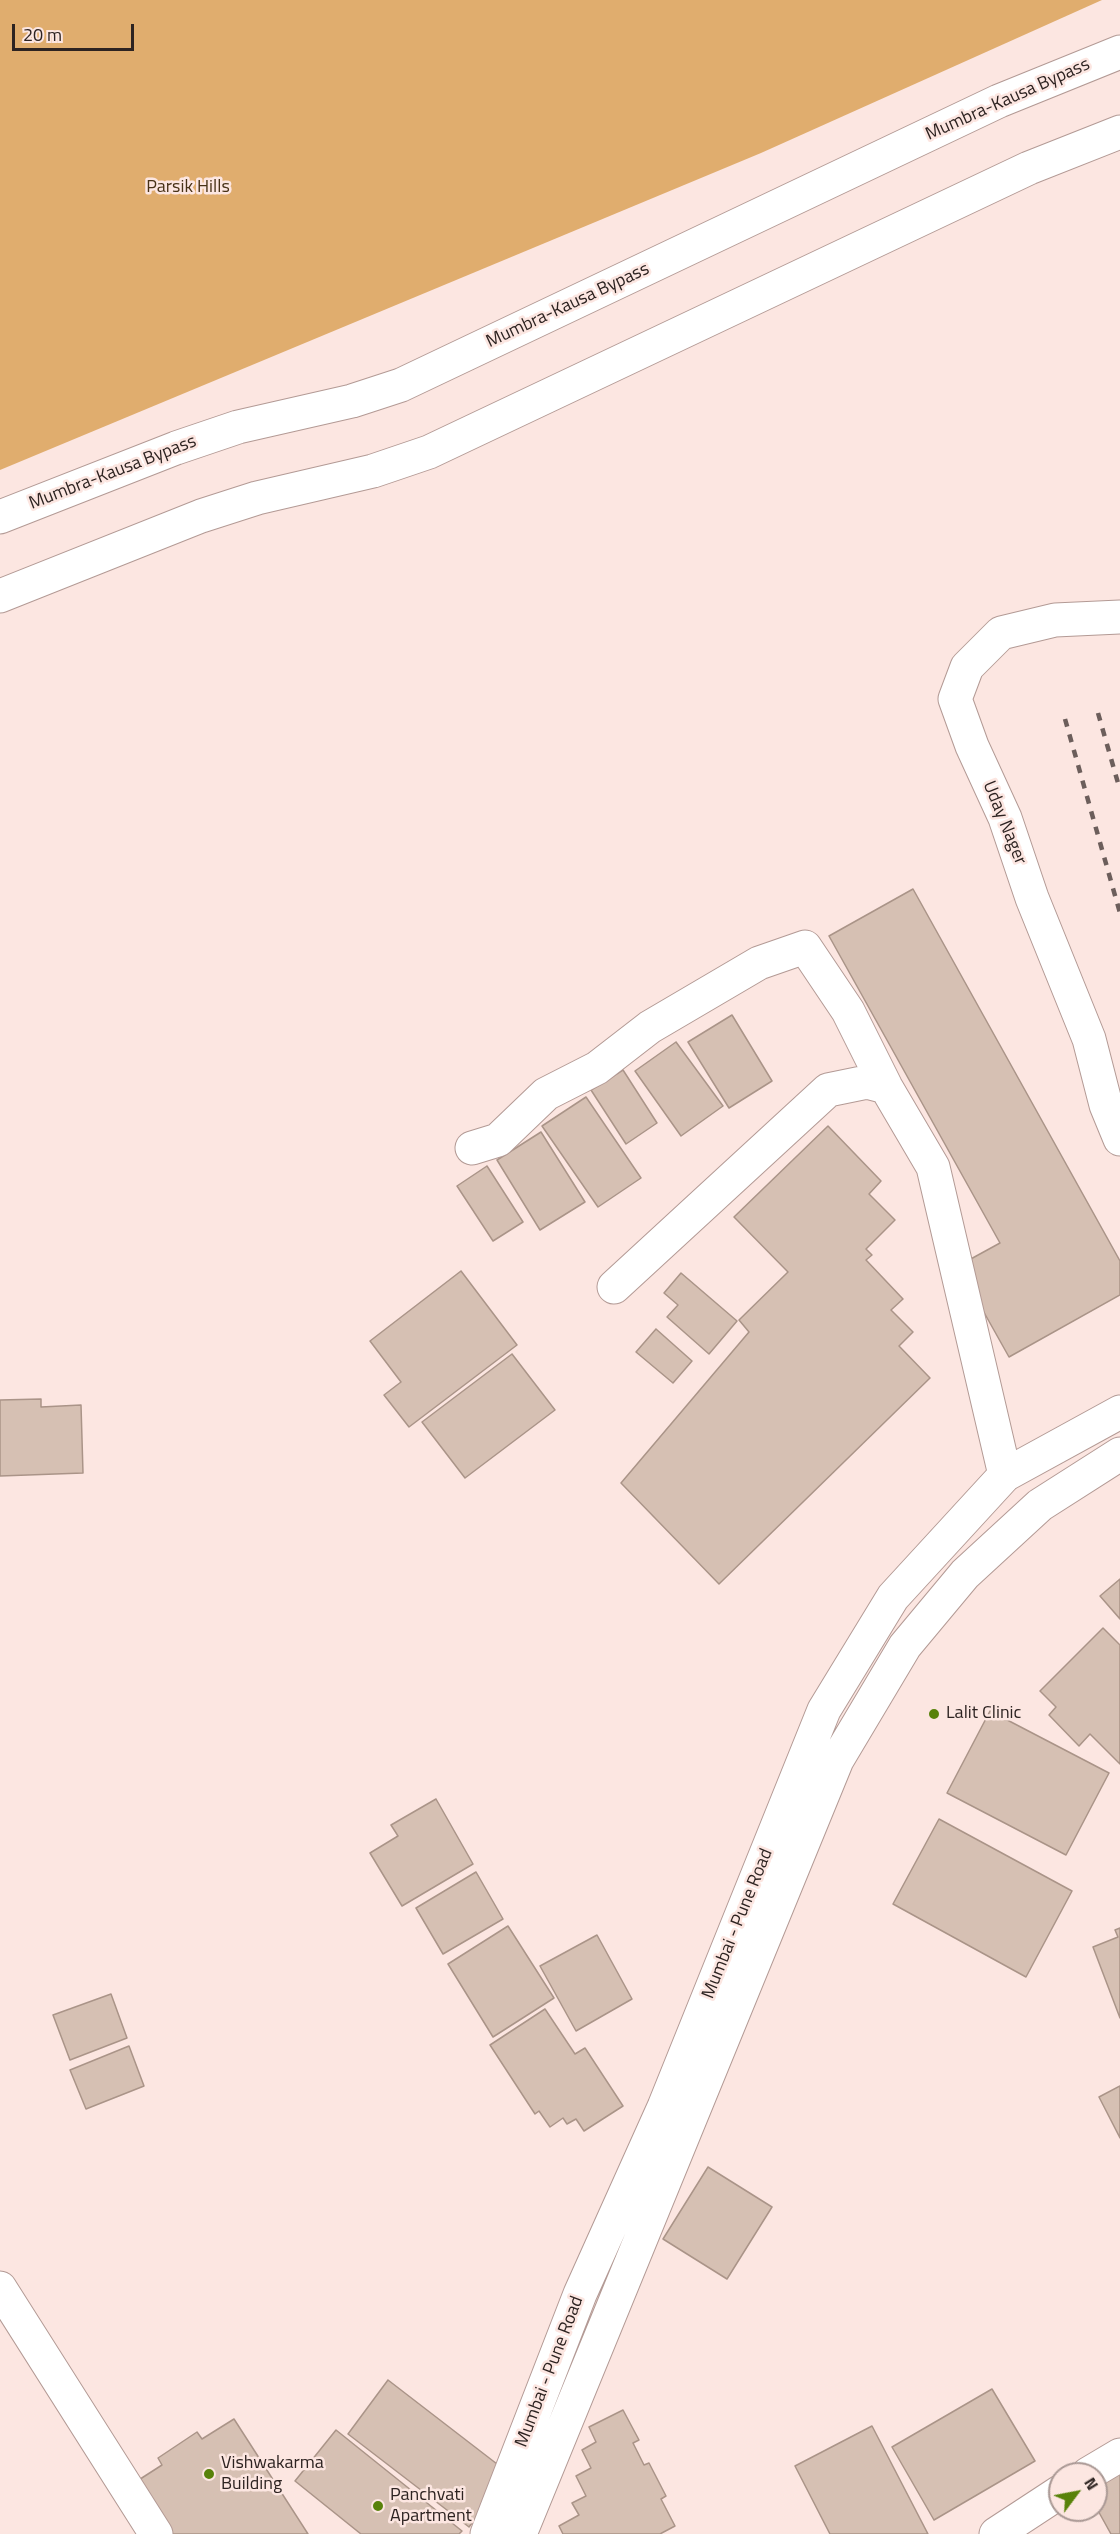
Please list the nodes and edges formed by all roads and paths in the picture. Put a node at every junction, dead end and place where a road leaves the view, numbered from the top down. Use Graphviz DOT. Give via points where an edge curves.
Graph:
graph roads {
  1 [pos="1120,52"];
  2 [pos="1120,132"];
  3 [pos="0,518"];
  4 [pos="0,596"];
  5 [pos="1120,617"];
  6 [pos="886,1087"];
  7 [pos="1120,1139"];
  8 [pos="472,1148"];
  9 [pos="614,1287"];
  10 [pos="1120,1412"];
  11 [pos="1120,1454"];
  12 [pos="1005,1475"];
  13 [pos="706,2044"];
  14 [pos="0,2288"];
  15 [pos="1048,2500"];
  16 [pos="156,2534"];
  17 [pos="487,2534"];
  18 [pos="520,2534"];
  19 [pos="996,2534"];
  1 -- 3 [label="main road, Mumbra-Kausa Bypass" via="999,101 401,385 186,444"];
  2 -- 4 [label="main road" via="1029,168 429,452 373,471 257,498 201,516"];
  5 -- 7 [label="main road, Uday Nager" via="1055,620 1001,633 967,667 955,699 1089,1039 1106,1105"];
  6 -- 8 [label="main road" via="848,1011 805,947 759,963 650,1027 597,1068 546,1094 498,1140"];
  6 -- 9 [label="main road" via="867,1082 828,1090"];
  6 -- 12 [label="main road" via="933,1167"];
  10 -- 12 [label="main road, Mumbai - Pune Road"];
  11 -- 13 [label="main road, Mumbai - Pune Road" via="1040,1505 964,1574 905,1646 837,1760"];
  12 -- 13 [label="main road, Mumbai - Pune Road" via="893,1597 824,1710"];
  13 -- 17 [label="main road, Mumbai - Pune Road" via="580,2294"];
  13 -- 18 [label="main road, Mumbai - Pune Road"];
  14 -- 16 [label="main road"];
  15 -- 19 [label="main road"];
}
